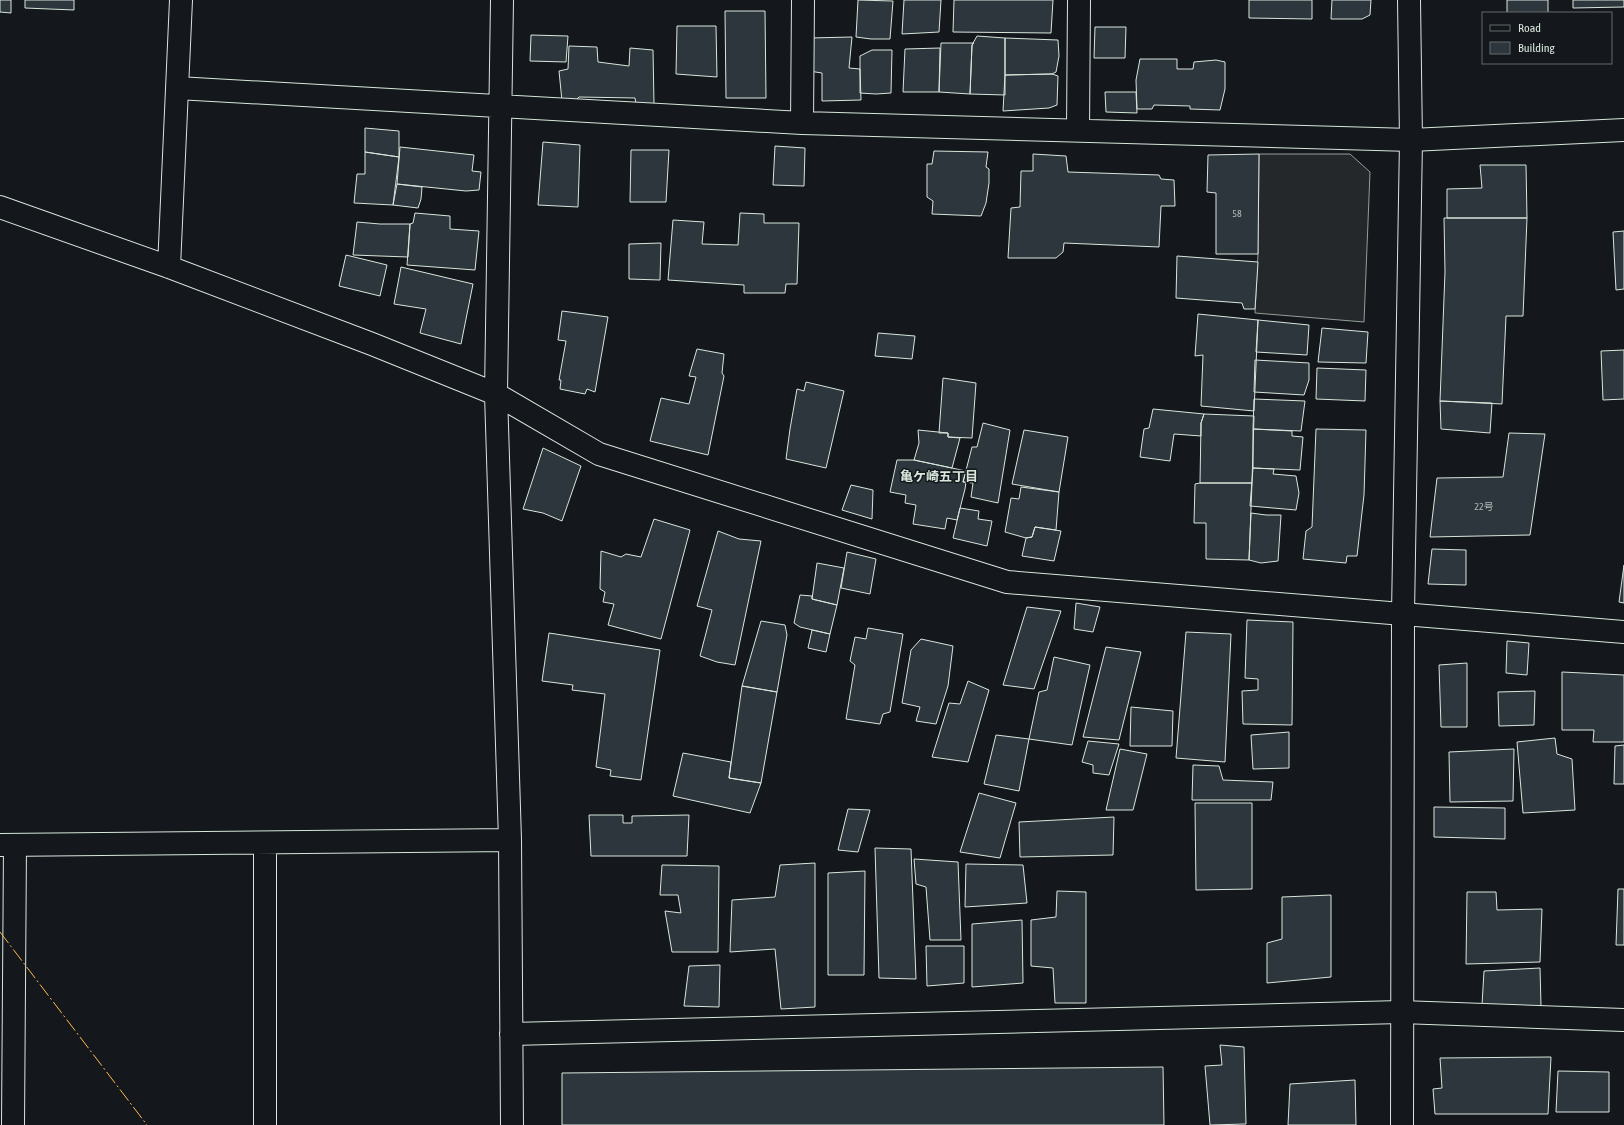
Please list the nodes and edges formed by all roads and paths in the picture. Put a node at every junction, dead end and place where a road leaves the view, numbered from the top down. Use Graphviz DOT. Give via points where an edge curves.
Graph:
graph roads {
  1 [pos="181,0"];
  2 [pos="502,0"];
  3 [pos="802,0"];
  4 [pos="1079,0"];
  5 [pos="1409,0"];
  6 [pos="177,88"];
  7 [pos="500,107"];
  8 [pos="802,123"];
  9 [pos="1078,130"];
  10 [pos="1624,130"];
  11 [pos="1411,140"];
  12 [pos="0,207"];
  13 [pos="169,268"];
  14 [pos="496,394"];
  15 [pos="1403,614"];
  16 [pos="1624,632"];
  17 [pos="510,840"];
  18 [pos="265,842"];
  19 [pos="8,845"];
  20 [pos="1401,1012"];
  21 [pos="1624,1020"];
  22 [pos="511,1034"];
  23 [pos="13,1125"];
  24 [pos="265,1125"];
  25 [pos="512,1125"];
  26 [pos="1402,1125"];
  1 -- 6 [label="street"];
  2 -- 7 [label="street"];
  3 -- 8 [label="street"];
  4 -- 9 [label="street"];
  5 -- 11 [label="street"];
  6 -- 7 [label="street"];
  6 -- 13 [label="street"];
  7 -- 8 [label="street"];
  7 -- 14 [label="street"];
  8 -- 9 [label="street"];
  9 -- 11 [label="street"];
  10 -- 11 [label="street"];
  11 -- 15 [label="street"];
  12 -- 13 [label="street"];
  13 -- 14 [label="street" via="372,344"];
  14 -- 15 [label="street" via="599,454 1007,582"];
  14 -- 17 [label="street"];
  15 -- 16 [label="street"];
  15 -- 20 [label="street"];
  17 -- 18 [label="street"];
  17 -- 22 [label="street"];
  18 -- 19 [label="street"];
  18 -- 24 [label="street"];
  19 -- 23 [label="street"];
  20 -- 21 [label="street"];
  20 -- 22 [label="street"];
  20 -- 26 [label="street"];
  22 -- 25 [label="street"];
}
